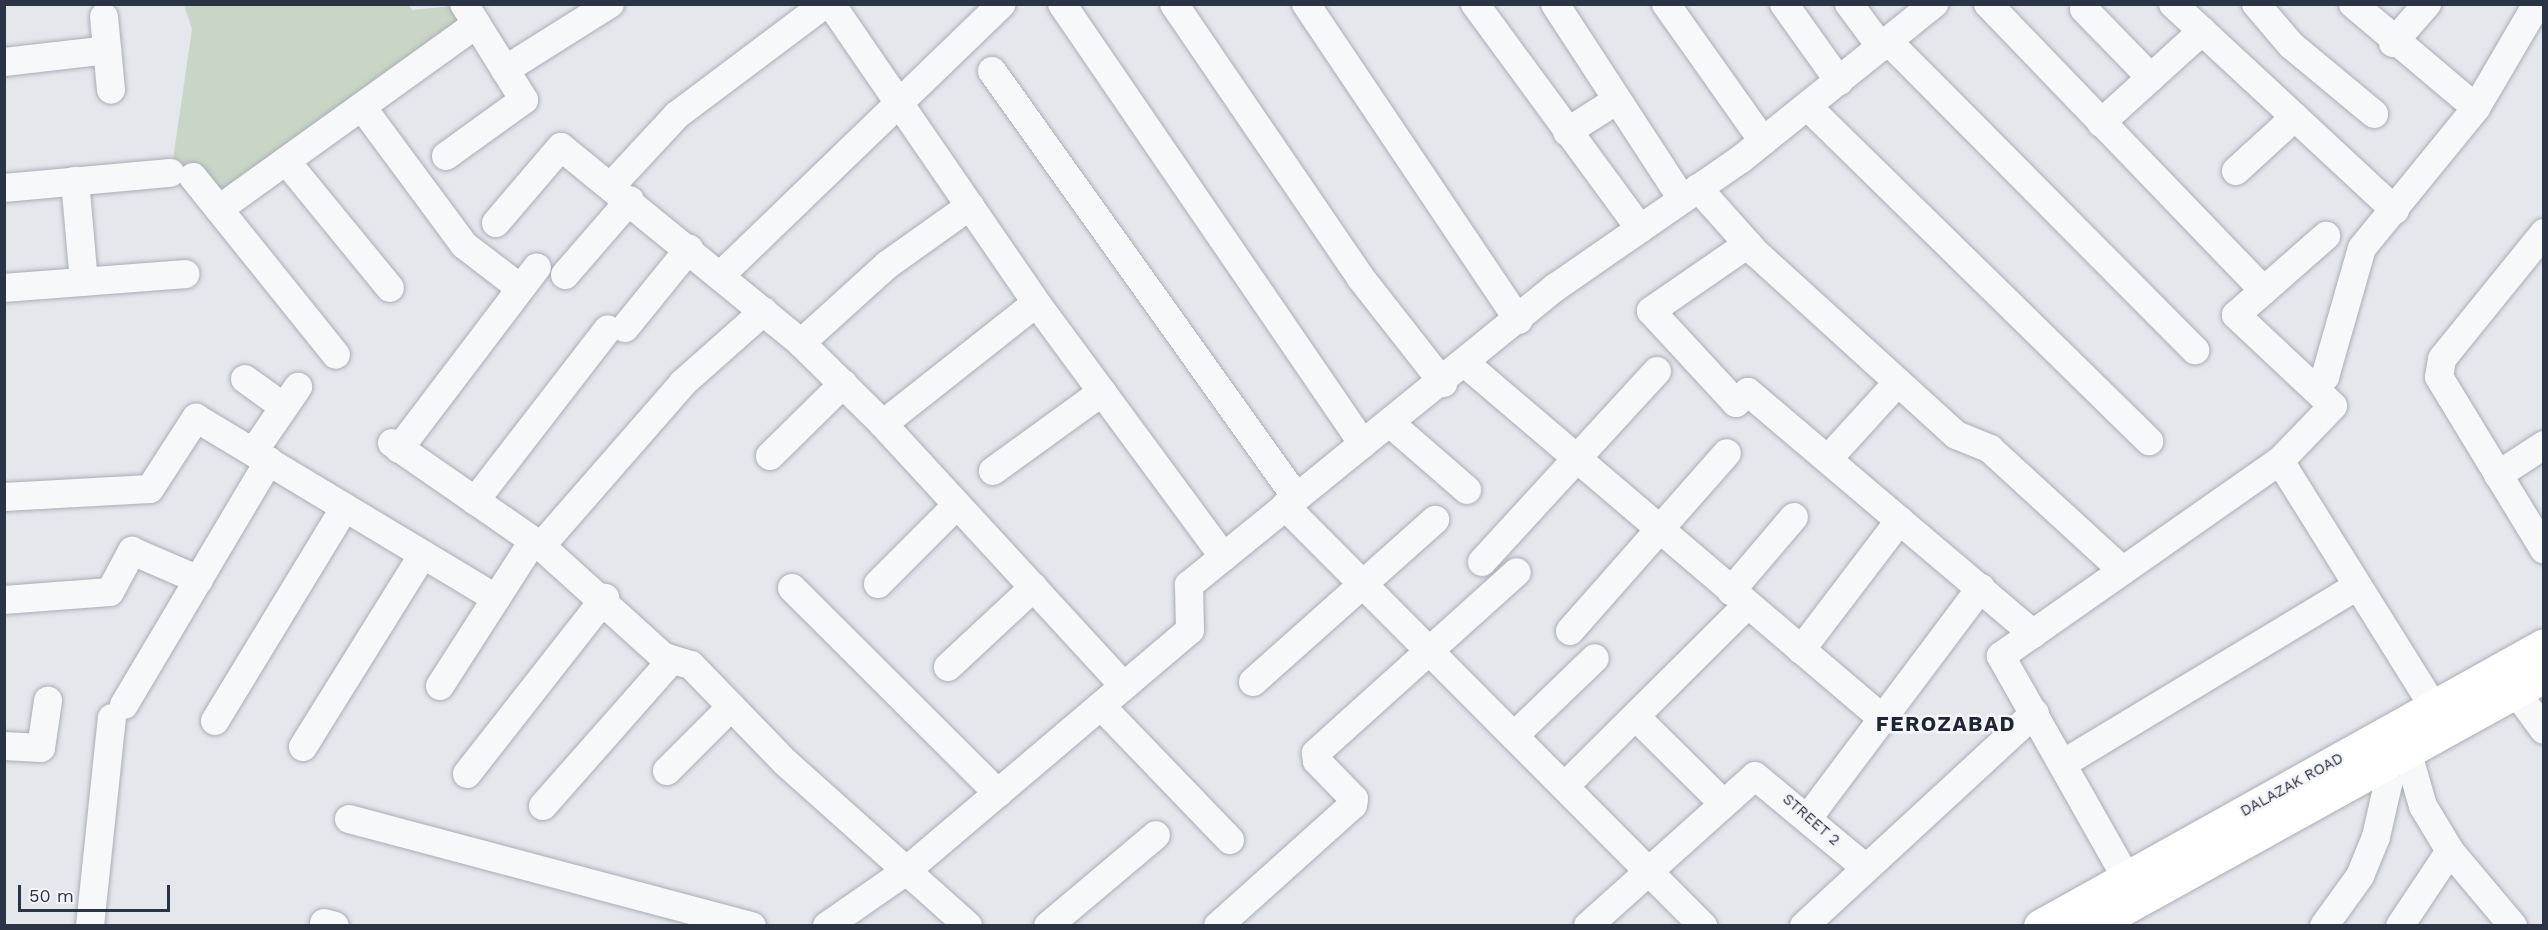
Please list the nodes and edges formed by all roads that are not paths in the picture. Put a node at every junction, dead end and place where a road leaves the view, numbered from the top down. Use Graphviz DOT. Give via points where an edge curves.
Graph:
graph roads {
  1 [pos="610,4"];
  2 [pos="825,4"];
  3 [pos="831,4"];
  4 [pos="1002,4"];
  5 [pos="1062,4"];
  6 [pos="1174,4"];
  7 [pos="1306,4"];
  8 [pos="1475,4"];
  9 [pos="1555,4"];
  10 [pos="1666,4"];
  11 [pos="1784,4"];
  12 [pos="1849,4"];
  13 [pos="1934,4"];
  14 [pos="1988,4"];
  15 [pos="2173,4"];
  16 [pos="2256,4"];
  17 [pos="2353,4"];
  18 [pos="2427,4"];
  19 [pos="2537,4"];
  20 [pos="2084,9"];
  21 [pos="470,14"];
  22 [pos="104,17"];
  23 [pos="2202,31"];
  24 [pos="1885,44"];
  25 [pos="2393,44"];
  26 [pos="107,50"];
  27 [pos="4,62"];
  28 [pos="504,70"];
  29 [pos="992,72"];
  30 [pos="2151,78"];
  31 [pos="1839,81"];
  32 [pos="111,90"];
  33 [pos="1617,100"];
  34 [pos="898,102"];
  35 [pos="1807,106"];
  36 [pos="362,107"];
  37 [pos="2476,108"];
  38 [pos="2374,114"];
  39 [pos="2295,117"];
  40 [pos="2102,123"];
  41 [pos="1567,132"];
  42 [pos="1763,141"];
  43 [pos="446,156"];
  44 [pos="286,161"];
  45 [pos="2236,171"];
  46 [pos="75,181"];
  47 [pos="4,188"];
  48 [pos="620,193"];
  49 [pos="1690,194"];
  50 [pos="970,206"];
  51 [pos="219,210"];
  52 [pos="2396,210"];
  53 [pos="496,223"];
  54 [pos="1640,229"];
  55 [pos="2544,233"];
  56 [pos="2326,236"];
  57 [pos="1748,244"];
  58 [pos="689,249"];
  59 [pos="185,274"];
  60 [pos="565,274"];
  61 [pos="721,275"];
  62 [pos="84,282"];
  63 [pos="4,288"];
  64 [pos="390,288"];
  65 [pos="2264,291"];
  66 [pos="1036,303"];
  67 [pos="764,311"];
  68 [pos="1518,320"];
  69 [pos="801,342"];
  70 [pos="2195,350"];
  71 [pos="336,355"];
  72 [pos="1466,364"];
  73 [pos="1658,371"];
  74 [pos="245,379"];
  75 [pos="1898,382"];
  76 [pos="1443,383"];
  77 [pos="843,384"];
  78 [pos="2314,388"];
  79 [pos="1102,392"];
  80 [pos="1390,423"];
  81 [pos="883,424"];
  82 [pos="2149,441"];
  83 [pos="1363,444"];
  84 [pos="2544,446"];
  85 [pos="1727,453"];
  86 [pos="262,456"];
  87 [pos="770,456"];
  88 [pos="1828,459"];
  89 [pos="1577,460"];
  90 [pos="2280,461"];
  91 [pos="993,471"];
  92 [pos="2498,475"];
  93 [pos="1467,490"];
  94 [pos="4,497"];
  95 [pos="475,501"];
  96 [pos="1291,501"];
  97 [pos="345,507"];
  98 [pos="955,507"];
  99 [pos="1794,517"];
  100 [pos="1436,520"];
  101 [pos="1900,520"];
  102 [pos="1659,531"];
  103 [pos="537,544"];
  104 [pos="2544,550"];
  105 [pos="423,554"];
  106 [pos="1224,557"];
  107 [pos="1482,562"];
  108 [pos="2123,571"];
  109 [pos="1516,572"];
  110 [pos="199,580"];
  111 [pos="1361,582"];
  112 [pos="878,584"];
  113 [pos="2357,586"];
  114 [pos="1034,587"];
  115 [pos="792,588"];
  116 [pos="1981,588"];
  117 [pos="496,598"];
  118 [pos="605,598"];
  119 [pos="1739,598"];
  120 [pos="4,600"];
  121 [pos="1570,631"];
  122 [pos="2033,634"];
  123 [pos="2544,645"];
  124 [pos="1801,650"];
  125 [pos="1431,652"];
  126 [pos="1595,658"];
  127 [pos="671,661"];
  128 [pos="948,667"];
  129 [pos="2544,676"];
  130 [pos="1253,682"];
  131 [pos="440,686"];
  132 [pos="1124,686"];
  133 [pos="2516,692"];
  134 [pos="48,701"];
  135 [pos="1101,706"];
  136 [pos="731,707"];
  137 [pos="2434,707"];
  138 [pos="2035,713"];
  139 [pos="1637,718"];
  140 [pos="1883,719"];
  141 [pos="214,720"];
  142 [pos="2544,730"];
  143 [pos="1514,736"];
  144 [pos="4,746"];
  145 [pos="303,747"];
  146 [pos="2408,754"];
  147 [pos="2064,763"];
  148 [pos="2379,769"];
  149 [pos="667,771"];
  150 [pos="467,774"];
  151 [pos="1564,786"];
  152 [pos="998,793"];
  153 [pos="1721,801"];
  154 [pos="543,806"];
  155 [pos="1808,818"];
  156 [pos="349,819"];
  157 [pos="1156,835"];
  158 [pos="1230,840"];
  159 [pos="2450,851"];
  160 [pos="1866,868"];
  161 [pos="906,871"];
  162 [pos="1649,871"];
  163 [pos="2127,879"];
  164 [pos="90,926"];
  165 [pos="752,926"];
  166 [pos="827,926"];
  167 [pos="968,926"];
  168 [pos="1048,926"];
  169 [pos="1218,926"];
  170 [pos="1588,926"];
  171 [pos="1703,926"];
  172 [pos="1804,926"];
  173 [pos="2040,926"];
  174 [pos="2092,926"];
  175 [pos="2324,926"];
  176 [pos="2400,926"];
  177 [pos="2513,926"];
  1 -- 28 [label="street"];
  2 -- 48 [label="street" via="676,115"];
  3 -- 34 [label="street"];
  4 -- 34 [label="street"];
  5 -- 83 [label="street"];
  6 -- 76 [label="street" via="1360,277"];
  7 -- 68 [label="street"];
  8 -- 41 [label="street"];
  9 -- 33 [label="street"];
  10 -- 42 [label="street"];
  11 -- 31 [label="street"];
  12 -- 24 [label="street"];
  13 -- 24 [label="street"];
  14 -- 40 [label="street"];
  15 -- 23 [label="street"];
  16 -- 38 [label="street" via="2291,45"];
  17 -- 25 [label="street"];
  18 -- 25 [label="street"];
  19 -- 37 [label="street"];
  20 -- 30 [label="street"];
  21 -- 28 [label="street"];
  21 -- 36 [label="street"];
  22 -- 26 [label="street"];
  23 -- 30 [label="street"];
  23 -- 39 [label="street"];
  24 -- 31 [label="street"];
  24 -- 70 [label="street"];
  25 -- 37 [label="street"];
  26 -- 27 [label="street"];
  26 -- 32 [label="street"];
  28 -- 43 [label="street" via="524,100"];
  29 -- 96 [label="street"];
  30 -- 40 [label="street"];
  31 -- 35 [label="street"];
  33 -- 41 [label="street"];
  33 -- 49 [label="street"];
  34 -- 50 [label="street"];
  34 -- 61 [label="street"];
  35 -- 42 [label="street"];
  35 -- 82 [label="street"];
  36 -- 44 [label="street"];
  36 -- 95 [label="street" via="465,245 529,277 396,446"];
  37 -- 52 [label="street"];
  39 -- 45 [label="street"];
  39 -- 52 [label="street"];
  40 -- 65 [label="street"];
  41 -- 54 [label="street"];
  42 -- 49 [label="street"];
  44 -- 51 [label="street"];
  44 -- 64 [label="street"];
  46 -- 47 [label="street"];
  46 -- 51 [label="street" via="181,175"];
  46 -- 62 [label="street"];
  48 -- 53 [label="street" via="561,147"];
  48 -- 58 [label="street"];
  48 -- 60 [label="street"];
  49 -- 54 [label="street"];
  49 -- 57 [label="street"];
  50 -- 66 [label="street"];
  50 -- 69 [label="street" via="887,265"];
  51 -- 71 [label="street"];
  52 -- 78 [label="street" via="2362,248 2325,377"];
  54 -- 68 [label="street"];
  55 -- 92 [label="street" via="2442,359 2439,377"];
  56 -- 65 [label="street"];
  57 -- 75 [label="street"];
  57 -- 88 [label="street" via="1651,312 1736,403 1748,392"];
  58 -- 61 [label="street"];
  58 -- 95 [label="street" via="616,328"];
  59 -- 62 [label="street"];
  61 -- 67 [label="street"];
  62 -- 63 [label="street"];
  65 -- 78 [label="street" via="2236,315"];
  66 -- 79 [label="street"];
  66 -- 81 [label="street"];
  67 -- 69 [label="street"];
  67 -- 103 [label="street" via="683,383"];
  68 -- 72 [label="street"];
  69 -- 77 [label="street"];
  72 -- 76 [label="street"];
  72 -- 89 [label="street"];
  73 -- 89 [label="street"];
  74 -- 86 [label="street" via="291,397"];
  75 -- 88 [label="street"];
  75 -- 108 [label="street" via="1956,435 1990,449"];
  76 -- 80 [label="street"];
  77 -- 81 [label="street"];
  77 -- 87 [label="street"];
  78 -- 90 [label="street" via="2333,406"];
  79 -- 91 [label="street"];
  79 -- 106 [label="street"];
  80 -- 83 [label="street"];
  80 -- 93 [label="street"];
  81 -- 98 [label="street"];
  83 -- 96 [label="street"];
  84 -- 92 [label="street"];
  85 -- 102 [label="street"];
  86 -- 94 [label="street" via="196,418 150,489"];
  86 -- 97 [label="street"];
  86 -- 110 [label="street"];
  88 -- 101 [label="street"];
  89 -- 102 [label="street"];
  89 -- 107 [label="street"];
  90 -- 108 [label="street"];
  90 -- 113 [label="street"];
  92 -- 104 [label="street"];
  95 -- 103 [label="street"];
  96 -- 106 [label="street"];
  96 -- 111 [label="street"];
  97 -- 105 [label="street"];
  97 -- 141 [label="street"];
  98 -- 112 [label="street"];
  98 -- 114 [label="street"];
  99 -- 119 [label="street"];
  100 -- 111 [label="street"];
  101 -- 116 [label="street"];
  101 -- 124 [label="street"];
  102 -- 119 [label="street"];
  102 -- 121 [label="street"];
  103 -- 117 [label="street"];
  103 -- 118 [label="street"];
  105 -- 117 [label="street"];
  105 -- 145 [label="street"];
  106 -- 132 [label="street" via="1188,585 1190,630"];
  108 -- 122 [label="street"];
  109 -- 125 [label="street"];
  110 -- 120 [label="street" via="132,551 110,592"];
  110 -- 164 [label="street" via="118,712"];
  111 -- 125 [label="street"];
  111 -- 130 [label="street"];
  113 -- 137 [label="street"];
  113 -- 147 [label="street"];
  114 -- 128 [label="street"];
  114 -- 132 [label="street"];
  115 -- 152 [label="street"];
  116 -- 122 [label="street"];
  116 -- 140 [label="street"];
  117 -- 131 [label="street"];
  118 -- 127 [label="street"];
  118 -- 150 [label="street"];
  119 -- 124 [label="street"];
  119 -- 139 [label="street"];
  122 -- 138 [label="street" via="2001,656"];
  123 -- 137 [label="main road, DALAZAK ROAD"];
  124 -- 140 [label="street"];
  125 -- 143 [label="street"];
  125 -- 169 [label="street" via="1316,753 1317,761 1354,799 1353,805"];
  126 -- 143 [label="street"];
  127 -- 136 [label="street" via="691,665"];
  127 -- 154 [label="street"];
  129 -- 133 [label="main road, DALAZAK ROAD"];
  132 -- 135 [label="street"];
  133 -- 142 [label="street"];
  133 -- 146 [label="main road, DALAZAK ROAD"];
  134 -- 144 [label="street" via="41,748"];
  135 -- 152 [label="street"];
  135 -- 158 [label="street"];
  136 -- 149 [label="street"];
  136 -- 161 [label="street"];
  137 -- 163 [label="main road, DALAZAK ROAD"];
  138 -- 147 [label="street"];
  138 -- 160 [label="street"];
  139 -- 151 [label="street"];
  139 -- 153 [label="street"];
  140 -- 155 [label="street"];
  143 -- 151 [label="street"];
  146 -- 148 [label="main road, DALAZAK ROAD"];
  146 -- 159 [label="street" via="2423,806"];
  147 -- 163 [label="street"];
  148 -- 174 [label="main road, DALAZAK ROAD"];
  148 -- 175 [label="street" via="2388,784 2376,837 2360,876"];
  151 -- 162 [label="street"];
  152 -- 161 [label="street"];
  153 -- 155 [label="street, STREET 2" via="1755,776"];
  153 -- 162 [label="street"];
  155 -- 160 [label="street, STREET 2"];
  156 -- 165 [label="street"];
  157 -- 168 [label="street"];
  159 -- 176 [label="street"];
  159 -- 177 [label="street"];
  160 -- 172 [label="street"];
  161 -- 166 [label="street"];
  161 -- 167 [label="street"];
  162 -- 170 [label="street"];
  162 -- 171 [label="street"];
  163 -- 173 [label="main road, DALAZAK ROAD"];
}
